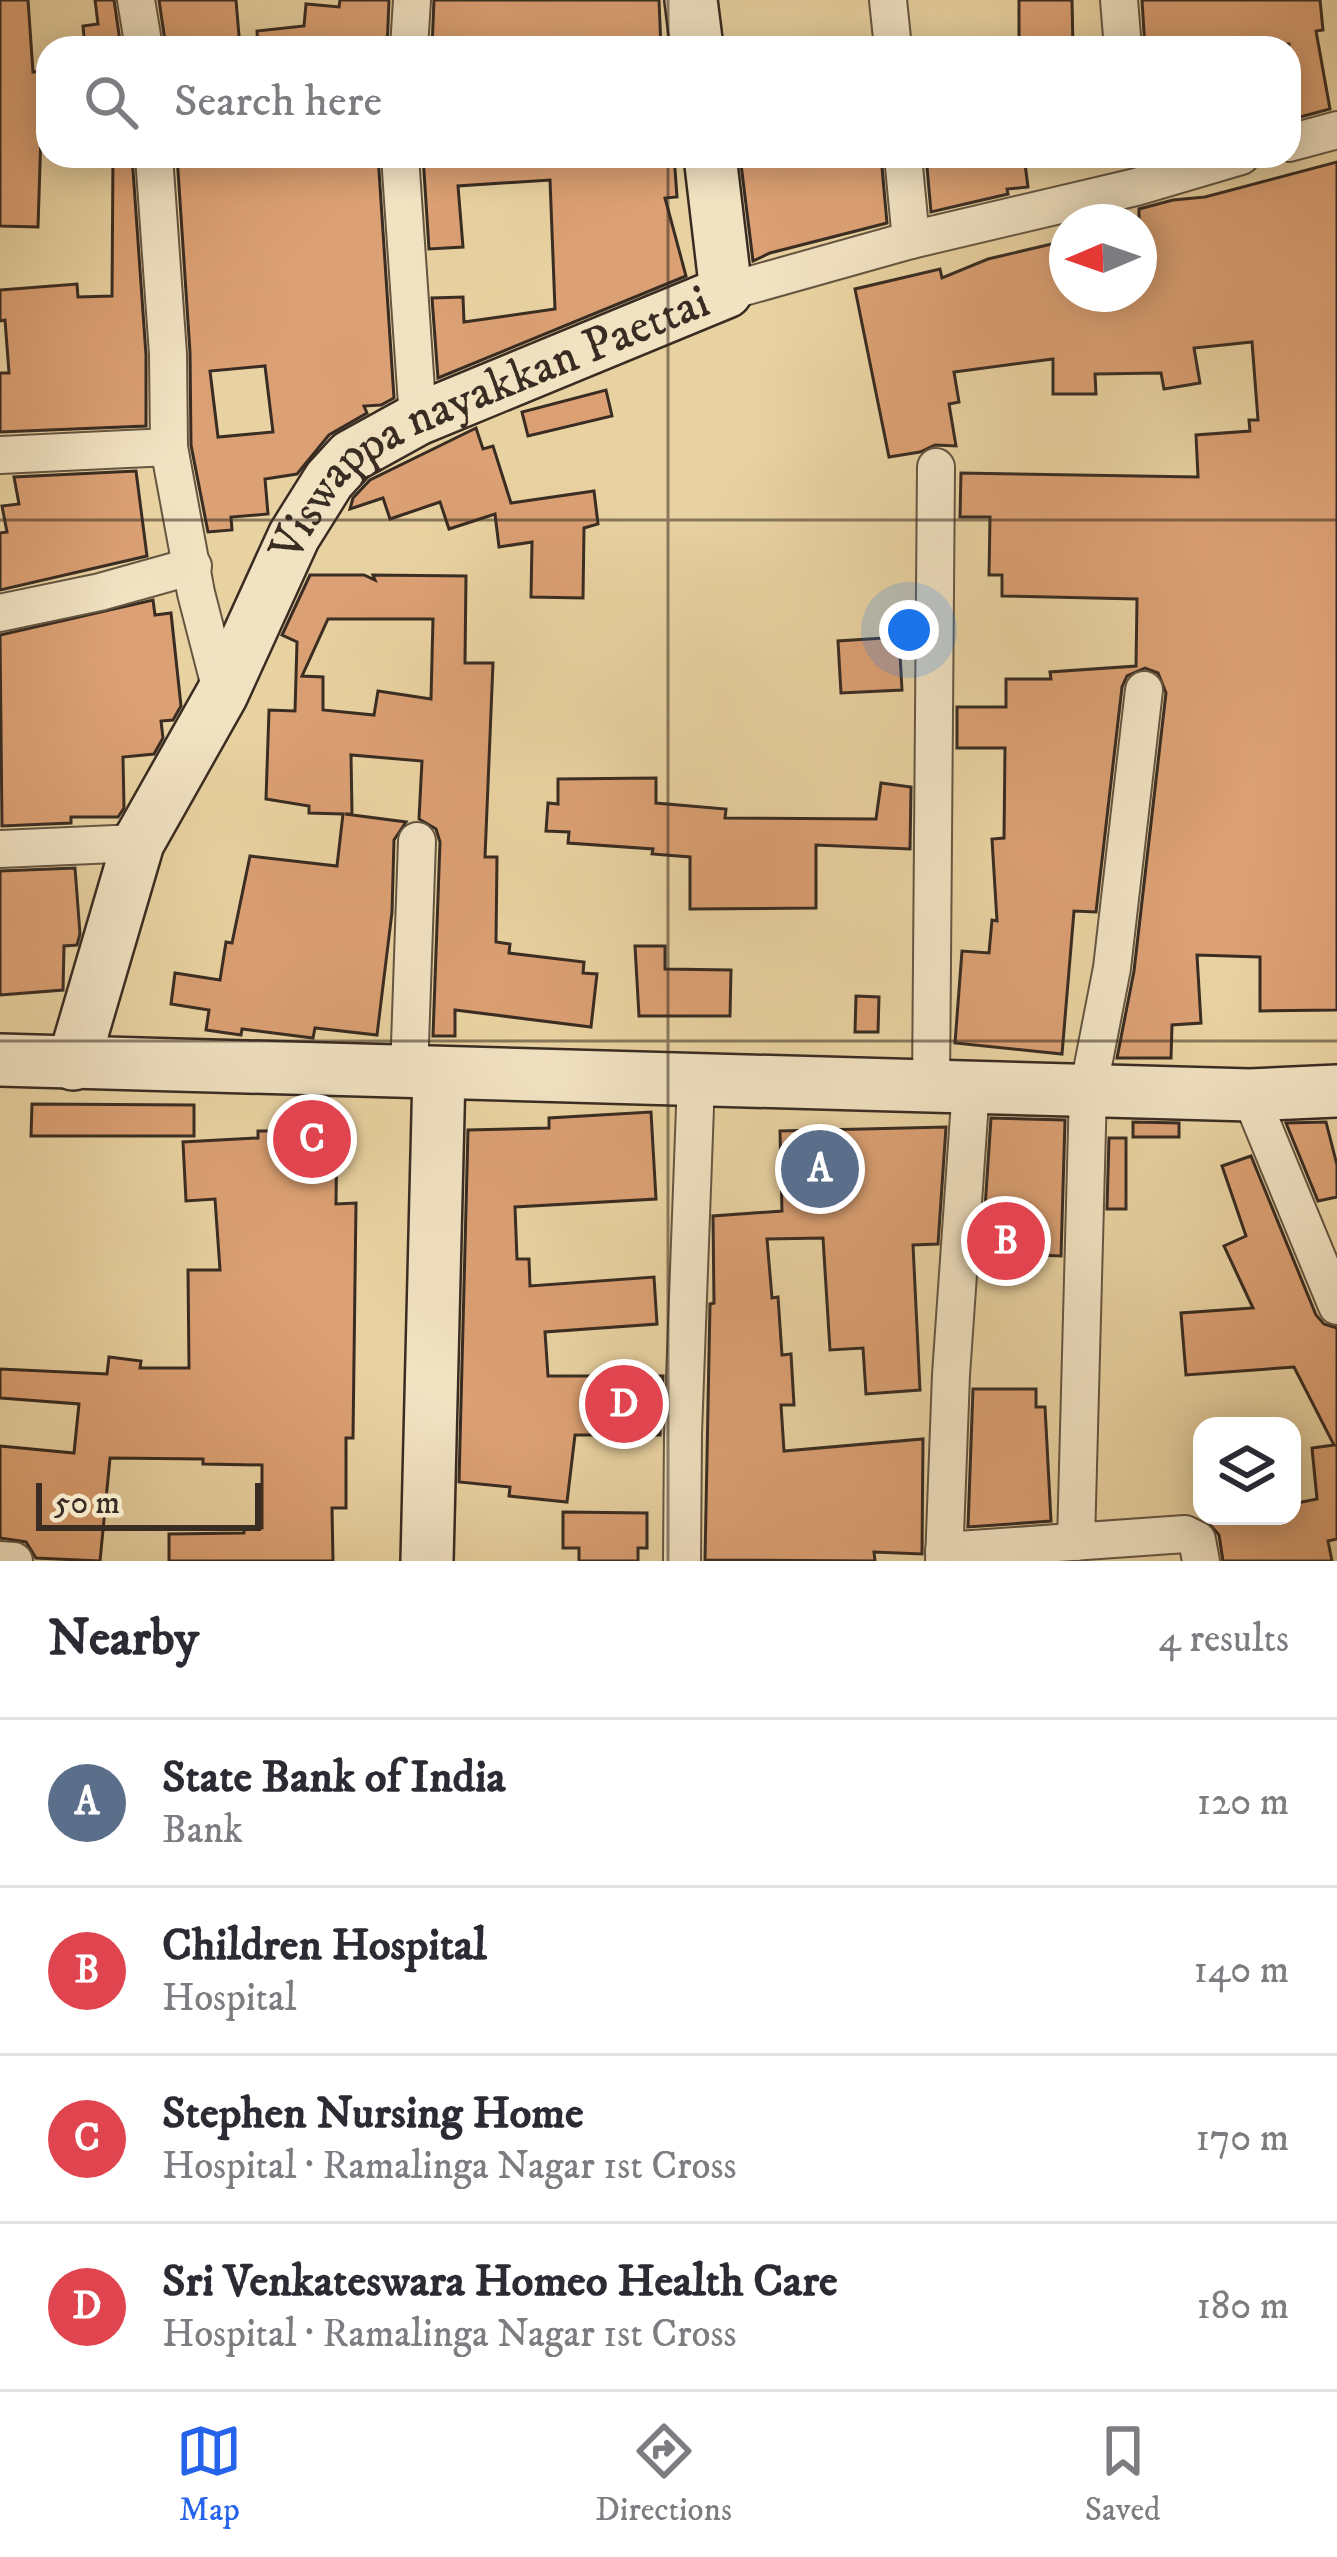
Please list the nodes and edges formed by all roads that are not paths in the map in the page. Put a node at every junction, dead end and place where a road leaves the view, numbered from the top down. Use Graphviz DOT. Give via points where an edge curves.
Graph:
graph roads {
  1 [pos="136,0"];
  2 [pos="412,0"];
  3 [pos="692,0"];
  4 [pos="888,0"];
  5 [pos="1119,0"];
  6 [pos="143,36"];
  7 [pos="410,36"];
  8 [pos="696,36"];
  9 [pos="892,36"];
  10 [pos="1122,36"];
  11 [pos="1337,130"];
  12 [pos="1301,140"];
  13 [pos="155,168"];
  14 [pos="401,168"];
  15 [pos="711,168"];
  16 [pos="904,168"];
  17 [pos="1134,172"];
  18 [pos="911,240"];
  19 [pos="725,292"];
  20 [pos="418,418"];
  21 [pos="169,447"];
  22 [pos="0,455"];
  23 [pos="936,466"];
  24 [pos="193,566"];
  25 [pos="0,613"];
  26 [pos="1144,690"];
  27 [pos="222,694"];
  28 [pos="417,841"];
  29 [pos="138,843"];
  30 [pos="0,849"];
  31 [pos="2,1061"];
  32 [pos="74,1064"];
  33 [pos="424,1073"];
  34 [pos="696,1080"];
  35 [pos="951,1086"];
  36 [pos="1088,1090"];
  37 [pos="1337,1090"];
  38 [pos="1250,1095"];
  39 [pos="1337,1306"];
  40 [pos="1076,1541"];
  41 [pos="944,1556"];
  42 [pos="0,1559"];
  43 [pos="14,1561"];
  44 [pos="428,1561"];
  45 [pos="682,1561"];
  46 [pos="1201,1561"];
  1 -- 6 [label="street"];
  2 -- 7 [label="street"];
  3 -- 8 [label="street"];
  4 -- 9 [label="street"];
  5 -- 10 [label="street"];
  11 -- 12 [label="street"];
  13 -- 21 [label="street"];
  14 -- 20 [label="street"];
  15 -- 19 [label="street"];
  16 -- 18 [label="street"];
  17 -- 18 [label="street, Viswappa nayakkan Paettai"];
  18 -- 19 [label="street, Viswappa nayakkan Paettai"];
  19 -- 20 [label="street, Viswappa nayakkan Paettai"];
  20 -- 27 [label="street, Viswappa nayakkan Paettai" via="351,457 314,500"];
  21 -- 22 [label="street"];
  21 -- 24 [label="street"];
  23 -- 35 [label="street"];
  24 -- 25 [label="street"];
  24 -- 27 [label="street"];
  26 -- 36 [label="street" via="1112,968"];
  27 -- 29 [label="street, Viswappa nayakkan Paettai"];
  28 -- 33 [label="street"];
  29 -- 30 [label="street"];
  29 -- 32 [label="street, Viswappa nayakkan Paettai"];
  31 -- 32 [label="street"];
  32 -- 33 [label="street"];
  33 -- 34 [label="street"];
  33 -- 44 [label="street"];
  34 -- 35 [label="street"];
  34 -- 45 [label="street"];
  35 -- 36 [label="street"];
  35 -- 41 [label="street"];
  36 -- 38 [label="street"];
  36 -- 40 [label="street"];
  37 -- 38 [label="street"];
  38 -- 39 [label="street"];
  40 -- 41 [label="street"];
  40 -- 46 [label="street" via="1185,1534 1197,1540"];
  42 -- 43 [label="street"];
}
